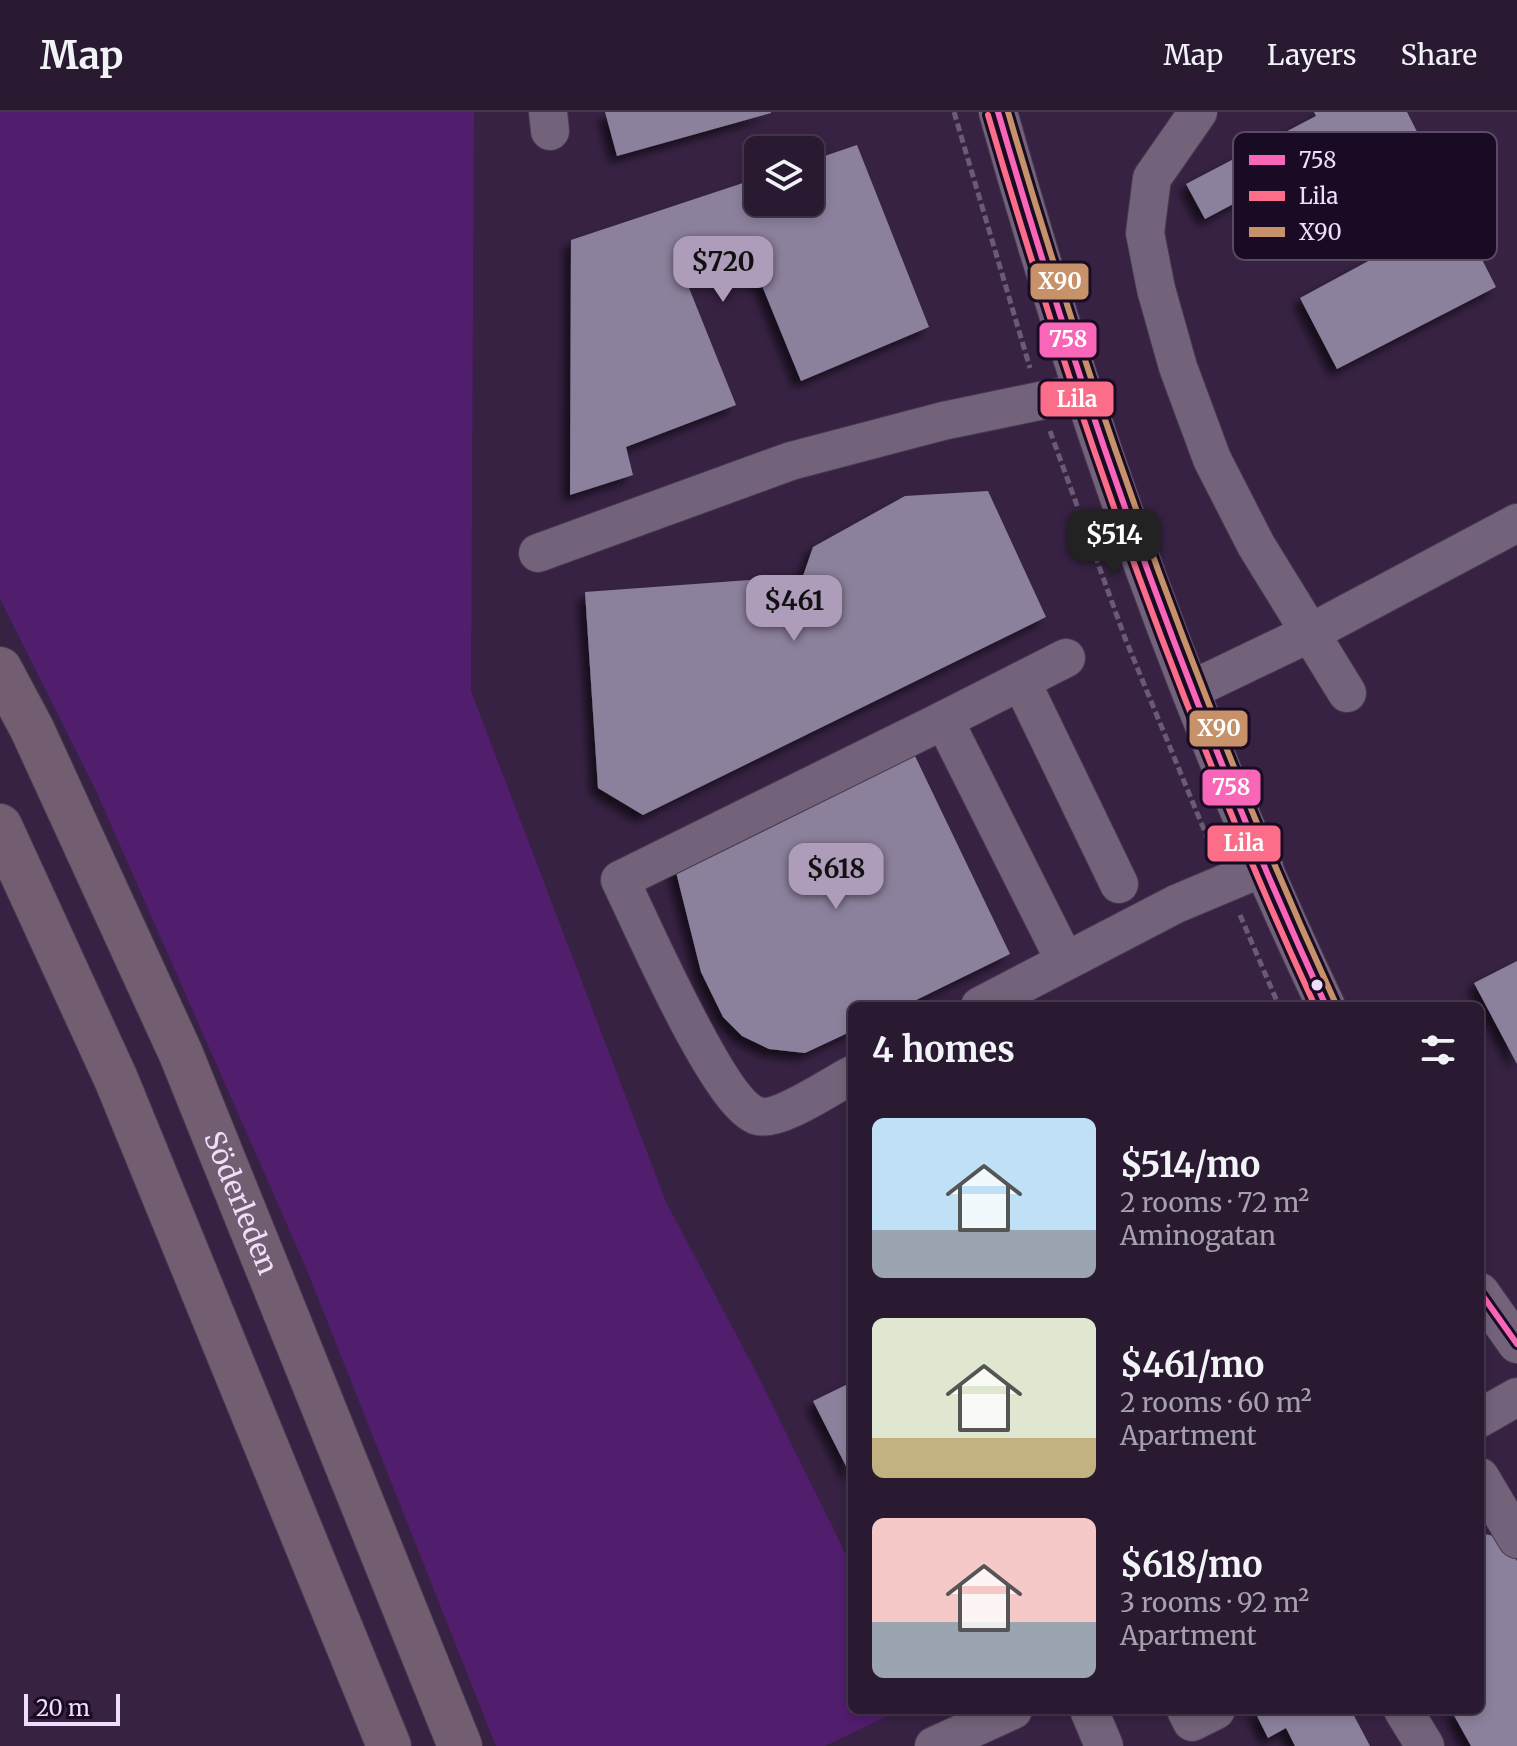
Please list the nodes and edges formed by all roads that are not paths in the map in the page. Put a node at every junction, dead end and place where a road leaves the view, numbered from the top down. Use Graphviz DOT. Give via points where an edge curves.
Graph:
graph roads {
  1 [pos="998,112"];
  2 [pos="1198,112"];
  3 [pos="1083,392"];
  4 [pos="1517,523"];
  5 [pos="538,553"];
  6 [pos="1312,632"];
  7 [pos="1066,658"];
  8 [pos="0,669"];
  9 [pos="1021,681"];
  10 [pos="1191,690"];
  11 [pos="1347,693"];
  12 [pos="944,720"];
  13 [pos="0,826"];
  14 [pos="1264,867"];
  15 [pos="1119,884"];
  16 [pos="1065,961"];
  17 [pos="988,1002"];
  18 [pos="1324,1002"];
  19 [pos="848,1077"];
  20 [pos="1484,1298"];
  21 [pos="1517,1344"];
  22 [pos="1517,1397"];
  23 [pos="1484,1416"];
  24 [pos="1484,1490"];
  25 [pos="1517,1539"];
  26 [pos="1004,1714"];
  27 [pos="1091,1714"];
  28 [pos="1188,1714"];
  29 [pos="1208,1714"];
  30 [pos="1405,1714"];
  31 [pos="389,1746"];
  32 [pos="460,1746"];
  33 [pos="934,1746"];
  34 [pos="1104,1746"];
  35 [pos="1425,1746"];
  1 -- 3 [label="street"];
  2 -- 6 [label="street" via="1152,178 1145,233 1156,289 1212,459 1256,545"];
  3 -- 5 [label="street" via="791,461"];
  3 -- 10 [label="street" via="1132,539"];
  4 -- 6 [label="street"];
  6 -- 10 [label="street"];
  6 -- 11 [label="street"];
  7 -- 9 [label="street"];
  8 -- 32 [label="highway, Söderleden" via="181,1054"];
  9 -- 12 [label="street"];
  9 -- 15 [label="street"];
  10 -- 14 [label="street"];
  12 -- 16 [label="street"];
  12 -- 19 [label="street" via="620,880 706,1056 738,1103 758,1116 777,1115"];
  13 -- 31 [label="highway" via="116,1079"];
  14 -- 16 [label="street" via="1176,904"];
  14 -- 18 [label="street"];
  16 -- 17 [label="street"];
  20 -- 21 [label="street"];
  22 -- 23 [label="street"];
  24 -- 25 [label="street"];
  26 -- 33 [label="street"];
  27 -- 34 [label="street"];
  28 -- 29 [label="street" via="1192,1722"];
  30 -- 35 [label="street"];
}
